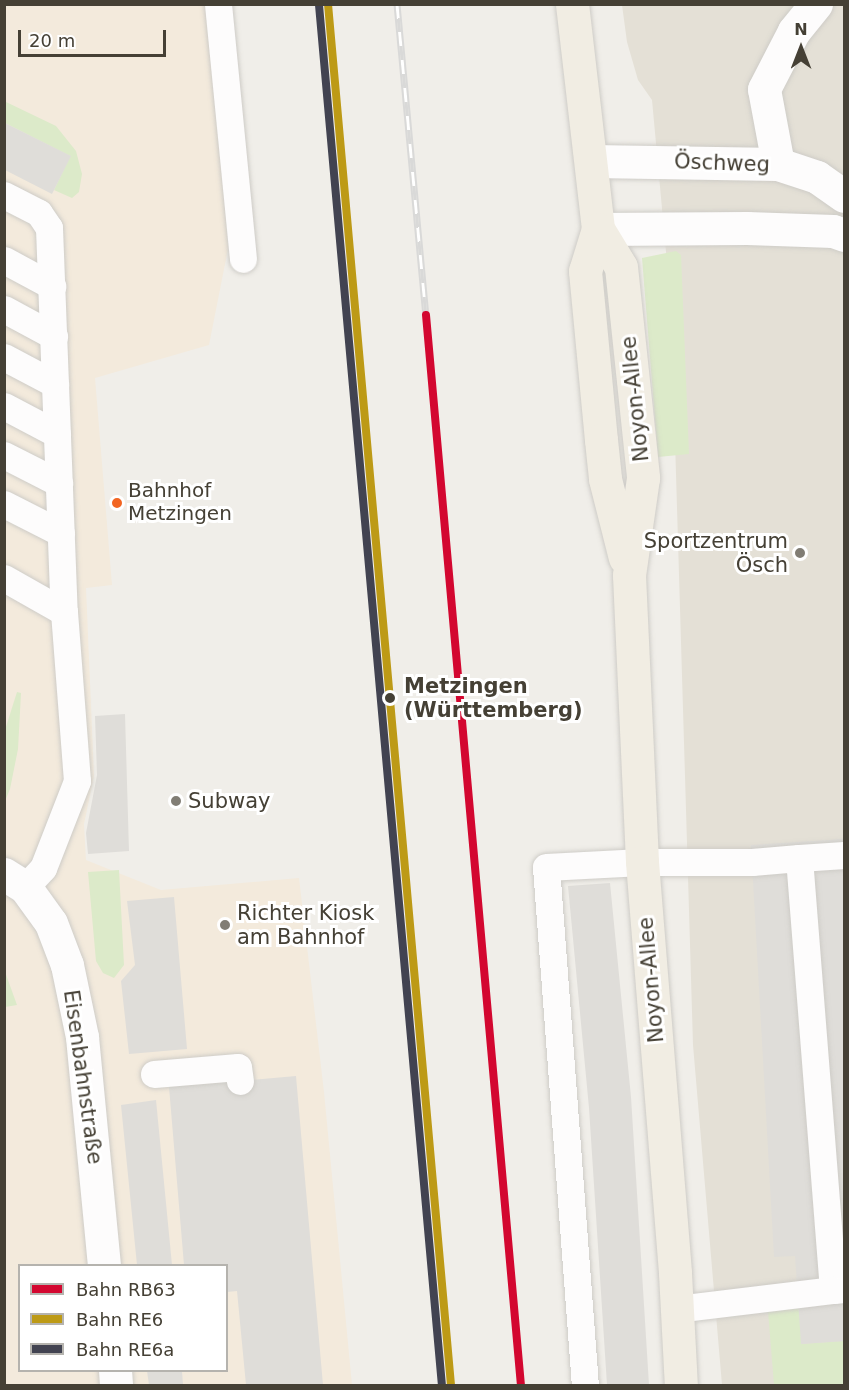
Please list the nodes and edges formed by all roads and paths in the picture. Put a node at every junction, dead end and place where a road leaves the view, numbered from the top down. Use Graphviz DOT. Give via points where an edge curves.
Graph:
graph roads {
  1 [pos="218,4"];
  2 [pos="572,4"];
  3 [pos="816,4"];
  4 [pos="592,161"];
  5 [pos="778,164"];
  6 [pos="4,195"];
  7 [pos="844,196"];
  8 [pos="598,229"];
  9 [pos="844,234"];
  10 [pos="243,259"];
  11 [pos="4,260"];
  12 [pos="52,286"];
  13 [pos="4,309"];
  14 [pos="54,336"];
  15 [pos="4,357"];
  16 [pos="55,384"];
  17 [pos="4,406"];
  18 [pos="57,434"];
  19 [pos="4,455"];
  20 [pos="59,483"];
  21 [pos="4,504"];
  22 [pos="61,532"];
  23 [pos="4,578"];
  24 [pos="64,612"];
  25 [pos="844,855"];
  26 [pos="799,858"];
  27 [pos="642,862"];
  28 [pos="15,881"];
  29 [pos="154,1074"];
  30 [pos="240,1081"];
  31 [pos="104,1264"];
  32 [pos="839,1289"];
  33 [pos="676,1309"];
  34 [pos="585,1386"];
  35 [pos="681,1386"];
  1 -- 10 [label="lane"];
  2 -- 4 [label="main road, Noyon-Allee"];
  3 -- 5 [label="street" via="794,31 764,89"];
  4 -- 5 [label="street, Öschweg"];
  4 -- 8 [label="main road, Noyon-Allee"];
  5 -- 7 [label="street, Öschweg" via="817,177"];
  6 -- 12 [label="lane" via="39,213 49,228"];
  8 -- 9 [label="street" via="747,228"];
  8 -- 27 [label="main road, Noyon-Allee" via="585,271 605,479 629,574"];
  11 -- 12 [label="lane"];
  12 -- 14 [label="lane"];
  13 -- 14 [label="lane"];
  14 -- 16 [label="lane"];
  15 -- 16 [label="lane"];
  16 -- 18 [label="lane"];
  17 -- 18 [label="lane"];
  18 -- 20 [label="lane"];
  19 -- 20 [label="lane"];
  20 -- 22 [label="lane"];
  21 -- 22 [label="lane"];
  22 -- 24 [label="lane"];
  23 -- 24 [label="lane"];
  24 -- 28 [label="lane" via="77,781 43,868"];
  25 -- 26 [label="lane"];
  26 -- 27 [label="lane" via="725,863"];
  26 -- 32 [label="lane"];
  27 -- 33 [label="main road, Noyon-Allee"];
  27 -- 34 [label="lane" via="546,867"];
  28 -- 31 [label="street, Eisenbahnstraße" via="51,923 67,966 79,1022"];
  29 -- 30 [label="lane" via="238,1067"];
  32 -- 33 [label="lane"];
  33 -- 35 [label="main road, Noyon-Allee"];
}
